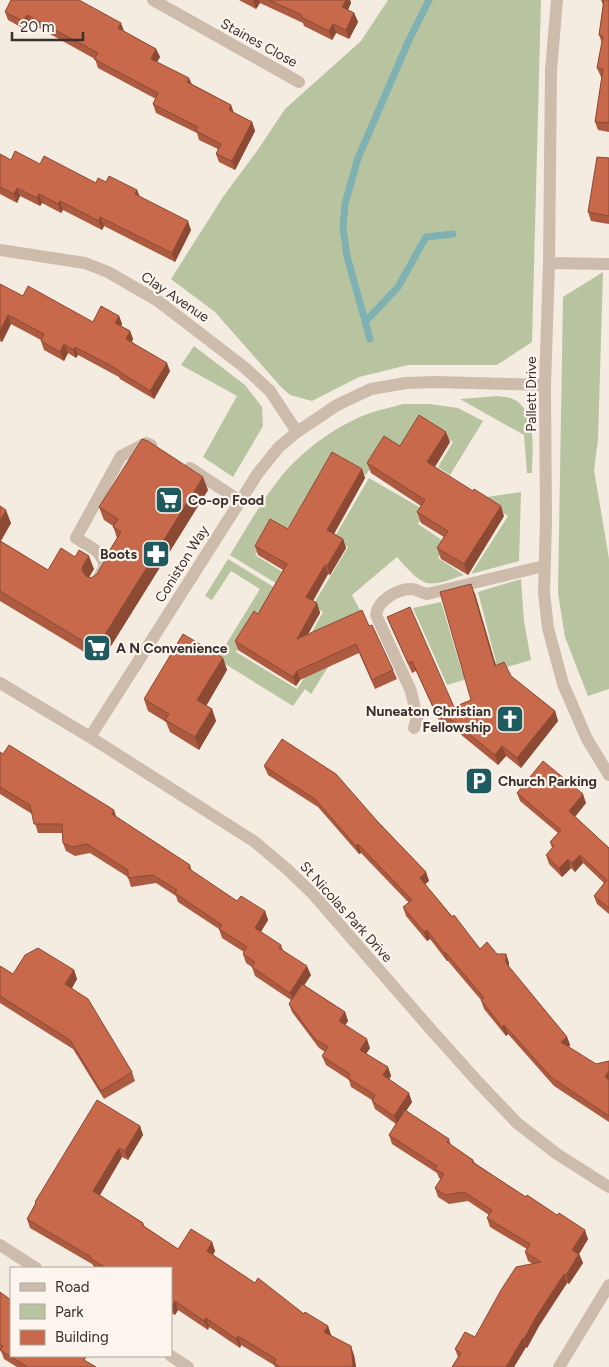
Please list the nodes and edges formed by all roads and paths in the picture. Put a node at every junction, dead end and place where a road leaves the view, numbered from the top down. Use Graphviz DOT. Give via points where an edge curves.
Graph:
graph roads {
  1 [pos="153,0"];
  2 [pos="557,0"];
  3 [pos="299,82"];
  4 [pos="0,250"];
  5 [pos="549,263"];
  6 [pos="609,264"];
  7 [pos="545,385"];
  8 [pos="297,432"];
  9 [pos="162,450"];
  10 [pos="178,460"];
  11 [pos="240,501"];
  12 [pos="544,566"];
  13 [pos="96,583"];
  14 [pos="0,683"];
  15 [pos="414,728"];
  16 [pos="90,737"];
  17 [pos="609,775"];
  18 [pos="609,1187"];
  19 [pos="0,1245"];
  20 [pos="34,1267"];
  21 [pos="609,1285"];
  22 [pos="172,1357"];
  23 [pos="188,1367"];
  24 [pos="559,1367"];
  1 -- 3 [label="street, Staines Close"];
  2 -- 5 [label="street, Pallett Drive" via="551,70"];
  4 -- 8 [label="street, Clay Avenue" via="85,263 108,272 158,301 244,366 270,391"];
  5 -- 6 [label="street"];
  5 -- 7 [label="street, Pallett Drive"];
  7 -- 8 [label="street, Coniston Way" via="436,382 371,389 337,405"];
  7 -- 12 [label="street, Pallett Drive"];
  8 -- 11 [label="street, Coniston Way" via="279,447"];
  9 -- 13 [label="street" via="146,443 121,456 76,538 102,555 105,566"];
  10 -- 11 [label="street"];
  11 -- 16 [label="street, Coniston Way"];
  12 -- 15 [label="street" via="426,594 412,589 402,590 377,609 376,615 411,691 417,718"];
  12 -- 17 [label="street, Pallett Drive" via="548,628 563,684 587,740"];
  14 -- 16 [label="street, St Nicolas Park Drive"];
  16 -- 18 [label="street, St Nicolas Park Drive" via="255,842 287,869 517,1123 557,1154"];
  19 -- 20 [label="street"];
  21 -- 24 [label="street"];
  22 -- 23 [label="street"];
}
